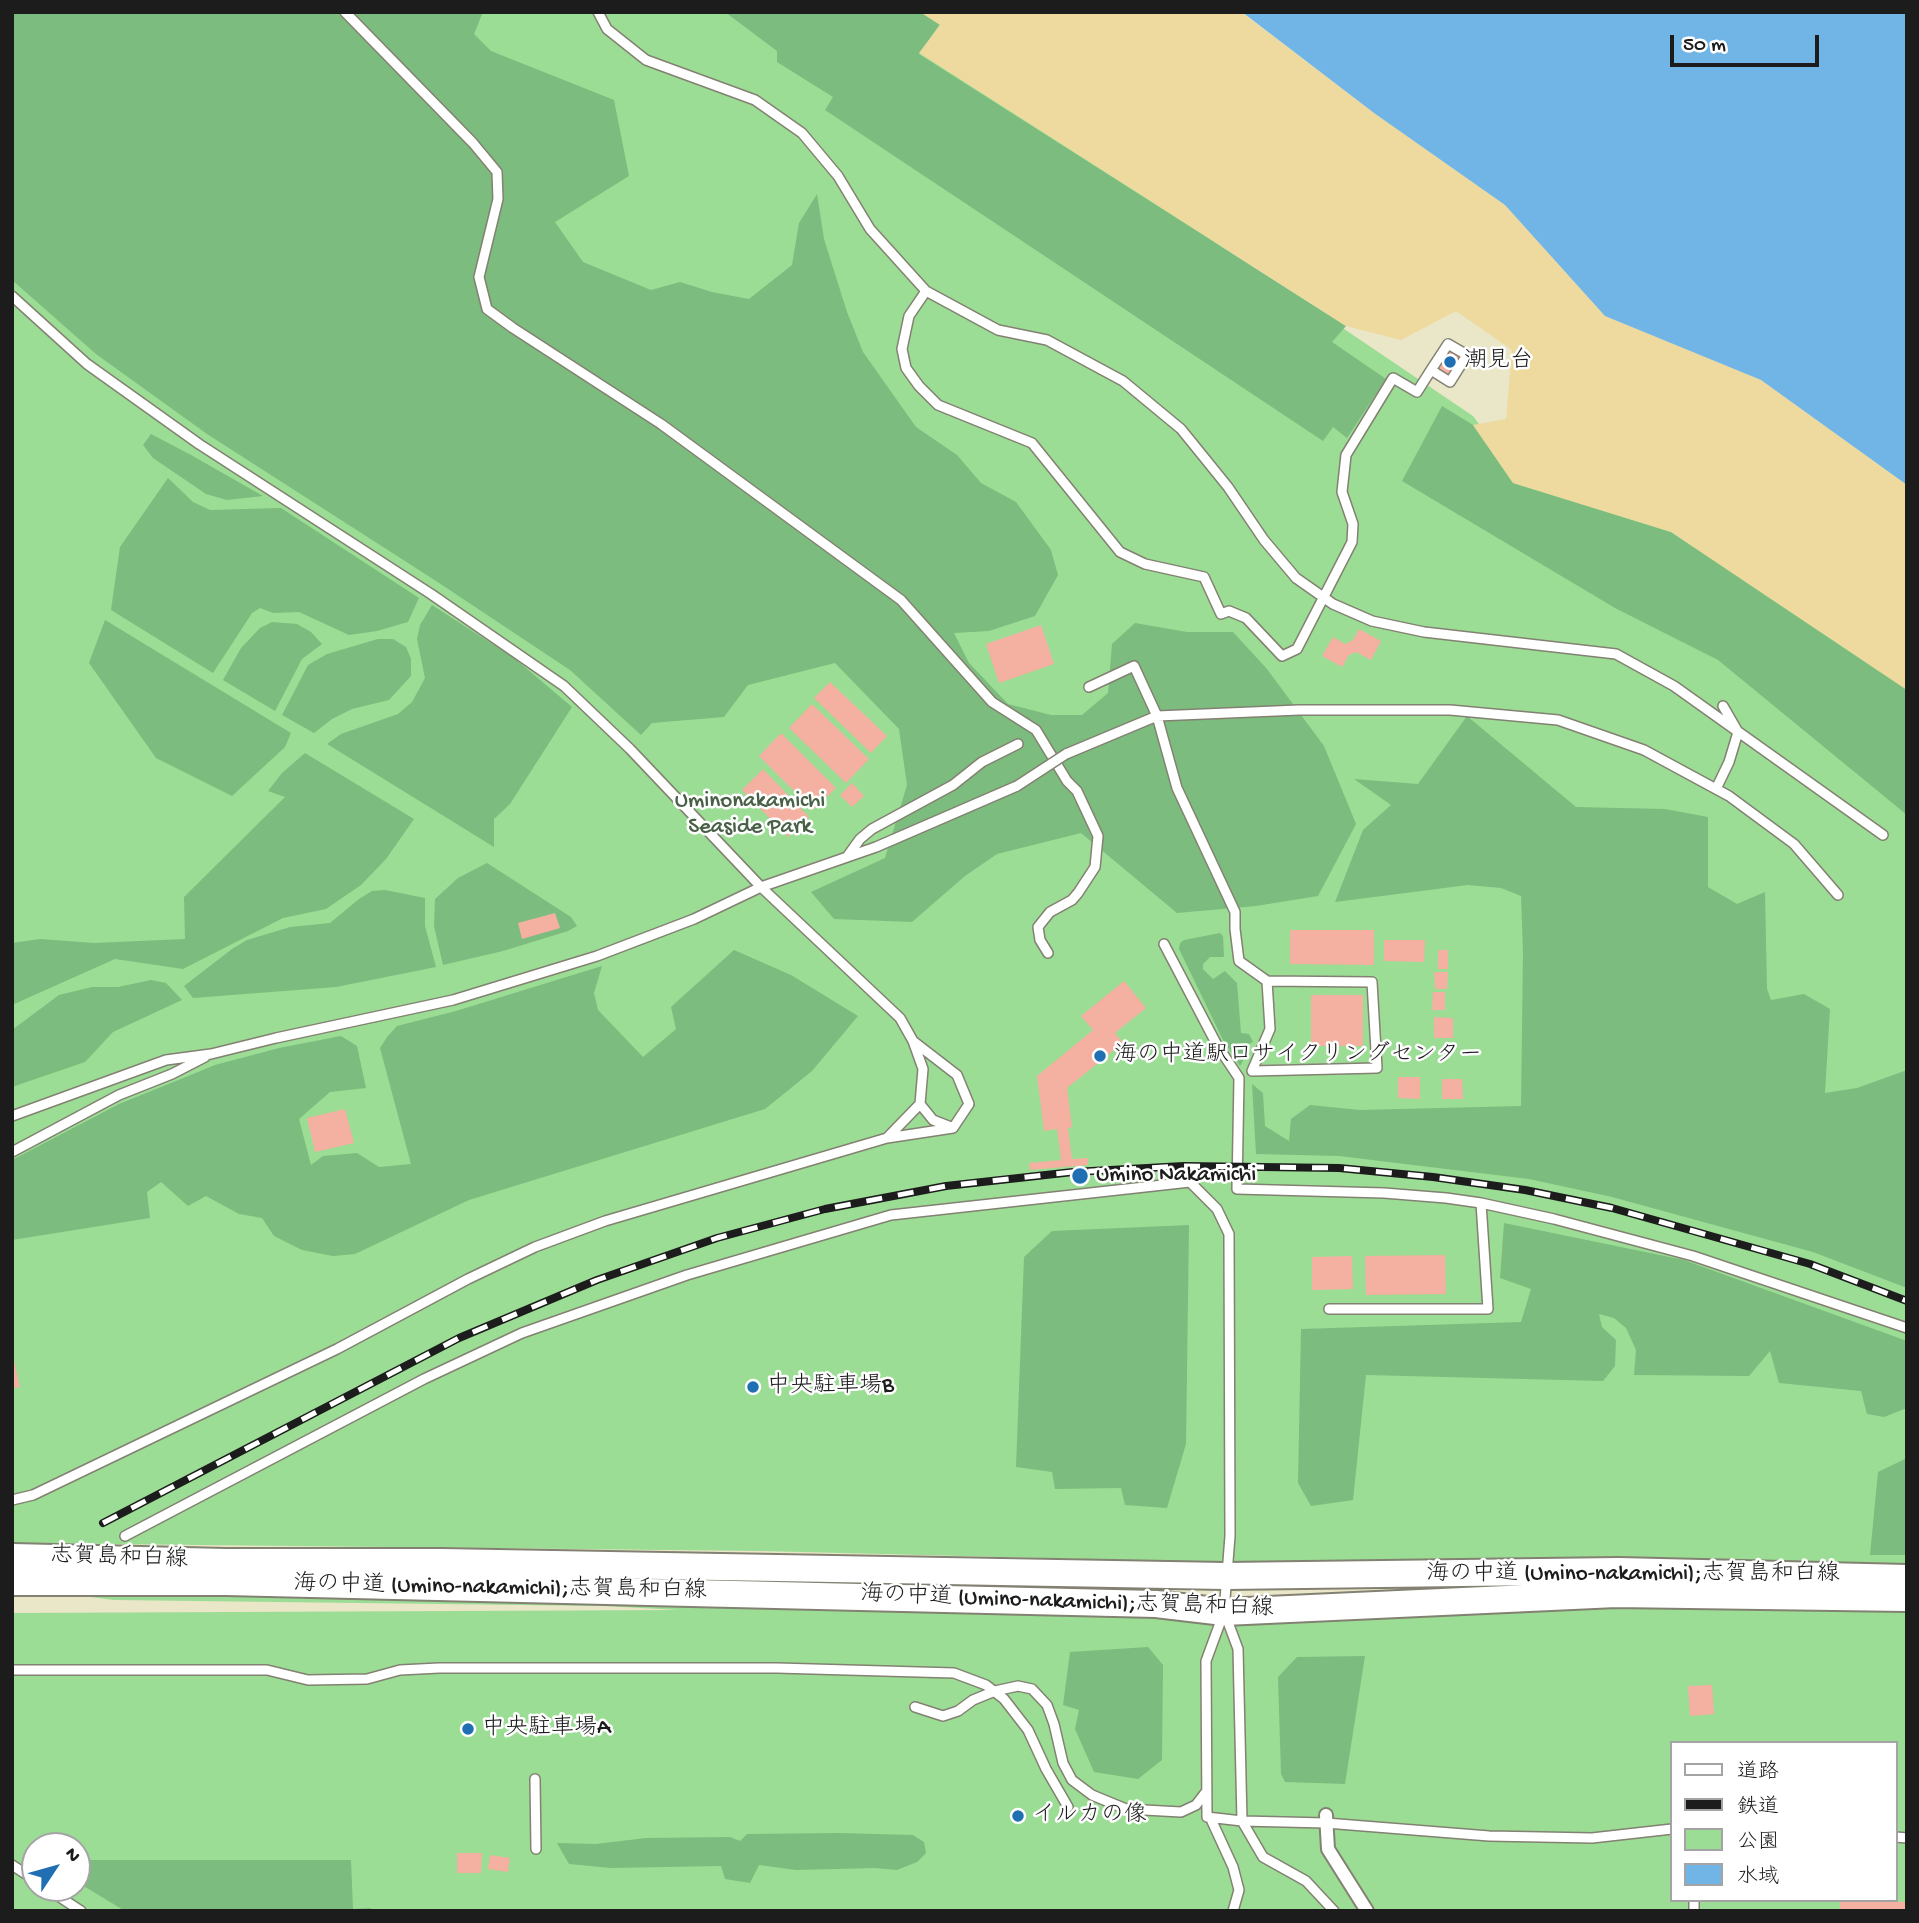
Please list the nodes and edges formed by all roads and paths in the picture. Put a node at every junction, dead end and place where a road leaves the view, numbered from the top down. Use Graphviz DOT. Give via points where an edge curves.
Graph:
graph roads {
  1 [pos="345,12"];
  2 [pos="598,12"];
  3 [pos="926,290"];
  4 [pos="12,296"];
  5 [pos="1431,370"];
  6 [pos="1323,597"];
  7 [pos="1089,687"];
  8 [pos="1723,706"];
  9 [pos="1157,716"];
  10 [pos="1738,732"];
  11 [pos="1018,744"];
  12 [pos="1716,789"];
  13 [pos="1883,835"];
  14 [pos="847,857"];
  15 [pos="761,887"];
  16 [pos="1838,895"];
  17 [pos="1164,944"];
  18 [pos="1048,953"];
  19 [pos="1267,981"];
  20 [pos="913,1041"];
  21 [pos="211,1054"];
  22 [pos="1252,1072"];
  23 [pos="1239,1078"];
  24 [pos="920,1104"];
  25 [pos="12,1116"];
  26 [pos="953,1128"];
  27 [pos="887,1138"];
  28 [pos="12,1152"];
  29 [pos="1481,1203"];
  30 [pos="1329,1309"];
  31 [pos="1907,1328"];
  32 [pos="12,1500"];
  33 [pos="125,1536"];
  34 [pos="12,1557"];
  35 [pos="226,1572"];
  36 [pos="1225,1576"];
  37 [pos="1907,1578"];
  38 [pos="12,1582"];
  39 [pos="1907,1598"];
  40 [pos="1224,1612"];
  41 [pos="12,1670"];
  42 [pos="995,1691"];
  43 [pos="915,1707"];
  44 [pos="535,1779"];
  45 [pos="1206,1792"];
  46 [pos="1068,1807"];
  47 [pos="1209,1817"];
  48 [pos="1326,1819"];
  49 [pos="1242,1821"];
  50 [pos="1671,1829"];
  51 [pos="536,1849"];
  52 [pos="1233,1911"];
  53 [pos="1334,1911"];
  54 [pos="1367,1911"];
  1 -- 18 [label="lane" via="497,172 498,199 480,277 487,309 661,424 901,600 992,702 1035,730 1077,791 1098,836 1095,866 1078,893 1050,912 1038,927"];
  2 -- 3 [label="lane" via="607,29 646,60 755,100 802,133 838,176 870,229"];
  3 -- 6 [label="lane" via="998,330 1047,340 1123,381 1181,429 1296,578"];
  3 -- 6 [label="lane" via="909,316 902,349 906,368 919,386 938,405 1032,443 1120,552 1145,564 1204,577 1221,614 1229,611 1246,618 1282,656 1297,649"];
  4 -- 15 [label="lane" via="87,364 199,444 564,686"];
  5 -- 6 [label="lane" via="1417,393 1393,379 1346,455 1342,492 1353,524 1352,542"];
  6 -- 10 [label="lane" via="1372,621 1424,632 1616,654 1675,686"];
  7 -- 9 [label="lane" via="1134,666"];
  8 -- 10 [label="lane"];
  9 -- 12 [label="lane" via="1437,710 1559,720 1644,750"];
  9 -- 14 [label="lane, bridge" via="1066,754 1017,786"];
  9 -- 19 [label="lane" via="1177,788 1235,912 1239,961"];
  10 -- 12 [label="lane"];
  10 -- 13 [label="lane"];
  11 -- 14 [label="lane" via="872,829"];
  12 -- 16 [label="lane" via="1794,844"];
  14 -- 15 [label="lane"];
  15 -- 20 [label="lane" via="900,1018"];
  15 -- 21 [label="lane" via="694,919 597,956 453,1000"];
  17 -- 23 [label="lane"];
  19 -- 22 [label="lane" via="1269,1029"];
  19 -- 22 [label="lane" via="1372,982 1377,1068"];
  20 -- 24 [label="lane" via="923,1069"];
  20 -- 26 [label="lane" via="957,1075 969,1104"];
  21 -- 25 [label="lane" via="166,1060"];
  21 -- 28 [label="lane" via="119,1095"];
  22 -- 23 [label="lane"];
  23 -- 29 [label="lane" via="1237,1189 1384,1193"];
  24 -- 26 [label="lane" via="933,1120"];
  24 -- 27 [label="lane"];
  26 -- 27 [label="lane"];
  27 -- 32 [label="lane" via="535,1247 325,1354 33,1495"];
  29 -- 30 [label="lane" via="1488,1309"];
  29 -- 31 [label="lane" via="1693,1256"];
  33 -- 36 [label="lane" via="424,1379 522,1333 687,1275 891,1215 1190,1182 1217,1209 1229,1234 1230,1535"];
  34 -- 35 [label="main road, 志賀島和白線, bridge"];
  35 -- 36 [label="main road, 海の中道 (Umino-nakamichi);志賀島和白線" via="441,1562"];
  35 -- 38 [label="main road, 志賀島和白線, bridge"];
  35 -- 40 [label="main road, 海の中道 (Umino-nakamichi);志賀島和白線" via="1156,1604"];
  36 -- 37 [label="main road, 海の中道 (Umino-nakamichi);志賀島和白線" via="1619,1572"];
  36 -- 40 [label="lane"];
  39 -- 40 [label="main road, 海の中道 (Umino-nakamichi);志賀島和白線" via="1616,1594"];
  40 -- 45 [label="lane" via="1206,1661"];
  40 -- 49 [label="lane" via="1238,1649"];
  41 -- 42 [label="lane" via="267,1670 319,1680 366,1679 400,1670 439,1668 777,1668 954,1673"];
  42 -- 43 [label="lane" via="943,1716"];
  42 -- 45 [label="lane" via="1018,1686 1032,1689 1047,1705 1063,1763 1072,1780 1092,1795 1126,1809 1181,1812 1196,1805"];
  42 -- 46 [label="lane" via="1028,1730"];
  44 -- 51 [label="lane"];
  45 -- 47 [label="lane"];
  47 -- 49 [label="lane"];
  47 -- 52 [label="lane" via="1239,1890"];
  48 -- 49 [label="lane"];
  48 -- 50 [label="lane" via="1489,1836 1592,1838"];
  48 -- 54 [label="street" via="1328,1849"];
  49 -- 53 [label="lane" via="1263,1857 1306,1881"];
}
